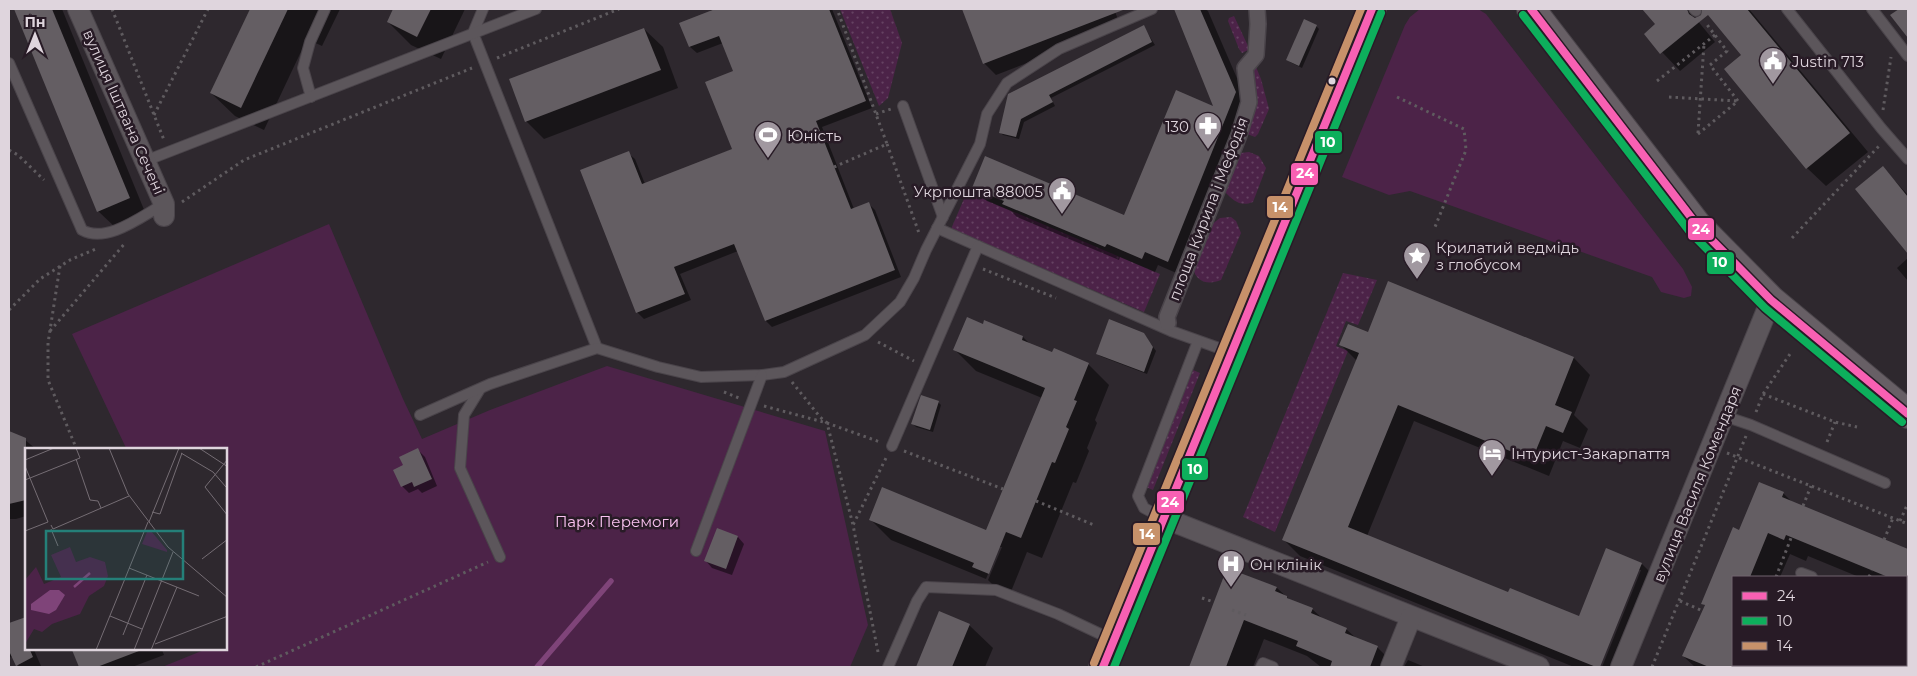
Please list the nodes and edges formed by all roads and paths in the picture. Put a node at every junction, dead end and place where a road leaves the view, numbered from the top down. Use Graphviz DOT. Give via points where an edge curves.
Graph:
graph roads {
  1 [pos="78,9"];
  2 [pos="112,9"];
  3 [pos="208,9"];
  4 [pos="325,9"];
  5 [pos="483,9"];
  6 [pos="536,9"];
  7 [pos="619,9"];
  8 [pos="837,9"];
  9 [pos="1152,9"];
  10 [pos="1257,9"];
  11 [pos="1372,9"];
  12 [pos="1531,9"];
  13 [pos="1787,9"];
  14 [pos="1872,9"];
  15 [pos="1698,13"];
  16 [pos="473,33"];
  17 [pos="1715,35"];
  18 [pos="1894,37"];
  19 [pos="1704,44"];
  20 [pos="1908,56"];
  21 [pos="9,63"];
  22 [pos="485,63"];
  23 [pos="1657,81"];
  24 [pos="311,97"];
  25 [pos="1397,97"];
  26 [pos="1669,97"];
  27 [pos="1700,99"];
  28 [pos="1738,101"];
  29 [pos="903,106"];
  30 [pos="154,116"];
  31 [pos="1881,128"];
  32 [pos="887,144"];
  33 [pos="1881,144"];
  34 [pos="9,150"];
  35 [pos="168,153"];
  36 [pos="1908,159"];
  37 [pos="146,161"];
  38 [pos="834,167"];
  39 [pos="72,210"];
  40 [pos="164,210"];
  41 [pos="942,217"];
  42 [pos="1436,227"];
  43 [pos="937,228"];
  44 [pos="129,238"];
  45 [pos="1792,238"];
  46 [pos="105,245"];
  47 [pos="978,246"];
  48 [pos="926,250"];
  49 [pos="970,264"];
  50 [pos="60,266"];
  51 [pos="1058,299"];
  52 [pos="1771,300"];
  53 [pos="9,310"];
  54 [pos="1168,323"];
  55 [pos="50,331"];
  56 [pos="865,335"];
  57 [pos="1198,341"];
  58 [pos="597,348"];
  59 [pos="1792,352"];
  60 [pos="1231,353"];
  61 [pos="926,368"];
  62 [pos="784,372"];
  63 [pos="762,375"];
  64 [pos="480,389"];
  65 [pos="1763,394"];
  66 [pos="1908,414"];
  67 [pos="420,415"];
  68 [pos="1724,416"];
  69 [pos="1835,422"];
  70 [pos="827,423"];
  71 [pos="1751,425"];
  72 [pos="1857,427"];
  73 [pos="892,446"];
  74 [pos="1712,446"];
  75 [pos="76,448"];
  76 [pos="1821,456"];
  77 [pos="1738,457"];
  78 [pos="1885,483"];
  79 [pos="1811,486"];
  80 [pos="1003,489"];
  81 [pos="1036,501"];
  82 [pos="1908,502"];
  83 [pos="1803,506"];
  84 [pos="1164,518"];
  85 [pos="1893,518"];
  86 [pos="1900,521"];
  87 [pos="1908,524"];
  88 [pos="1094,525"];
  89 [pos="853,526"];
  90 [pos="1791,538"];
  91 [pos="1884,540"];
  92 [pos="696,551"];
  93 [pos="500,556"];
  94 [pos="1872,571"];
  95 [pos="1801,572"];
  96 [pos="1776,576"];
  97 [pos="1810,576"];
  98 [pos="1870,576"];
  99 [pos="1202,598"];
  100 [pos="1680,601"];
  101 [pos="1214,602"];
  102 [pos="1232,610"];
  103 [pos="1703,610"];
  104 [pos="1246,615"];
  105 [pos="1411,616"];
  106 [pos="1114,641"];
  107 [pos="880,658"];
  108 [pos="256,667"];
  109 [pos="888,667"];
  110 [pos="1103,667"];
  111 [pos="1261,667"];
  112 [pos="1273,667"];
  113 [pos="1391,667"];
  114 [pos="1539,667"];
  115 [pos="1621,667"];
  116 [pos="1652,667"];
  1 -- 37 [label="street, вулиця Іштвана Сечені"];
  2 -- 30 [label="path"];
  3 -- 30 [label="path"];
  4 -- 24 [label="lane" via="310,42 303,68"];
  5 -- 16 [label="lane"];
  6 -- 16 [label="lane"];
  7 -- 22 [label="path"];
  8 -- 32 [label="path"];
  9 -- 41 [label="lane" via="1059,49 1007,83 987,114 980,144"];
  10 -- 54 [label="street, площа Кирила і Мефодія" via="1256,55 1245,68 1249,102 1167,317"];
  11 -- 60 [label="main road"];
  12 -- 52 [label="main road" via="1697,225"];
  13 -- 31 [label="lane"];
  14 -- 18 [label="lane"];
  15 -- 17 [label="path"];
  16 -- 22 [label="lane"];
  16 -- 24 [label="lane"];
  17 -- 19 [label="path"];
  17 -- 28 [label="path" via="1727,50 1710,65"];
  18 -- 20 [label="lane"];
  18 -- 31 [label="path"];
  19 -- 23 [label="path"];
  19 -- 27 [label="path"];
  21 -- 39 [label="lane"];
  22 -- 40 [label="path" via="244,160"];
  22 -- 58 [label="lane"];
  24 -- 35 [label="lane"];
  25 -- 42 [label="path" via="1464,129 1466,150"];
  26 -- 27 [label="path"];
  27 -- 28 [label="path"];
  27 -- 28 [label="path" via="1698,134"];
  29 -- 41 [label="lane"];
  30 -- 35 [label="path"];
  31 -- 36 [label="lane"];
  32 -- 38 [label="path"];
  32 -- 48 [label="path"];
  33 -- 45 [label="path"];
  34 -- 39 [label="path" via="18,155"];
  35 -- 37 [label="lane"];
  37 -- 40 [label="street, вулиця Іштвана Сечені"];
  39 -- 40 [label="lane" via="82,230 95,235 113,232"];
  41 -- 43 [label="lane"];
  43 -- 47 [label="lane"];
  43 -- 48 [label="lane"];
  44 -- 55 [label="path"];
  46 -- 50 [label="path"];
  47 -- 49 [label="lane"];
  47 -- 57 [label="lane"];
  48 -- 56 [label="lane" via="900,302"];
  49 -- 51 [label="path"];
  49 -- 61 [label="lane"];
  50 -- 53 [label="path" via="40,279"];
  50 -- 55 [label="path"];
  52 -- 66 [label="main road"];
  52 -- 68 [label="street, вулиця Василя Комендаря"];
  55 -- 75 [label="path" via="48,380"];
  56 -- 61 [label="path"];
  56 -- 62 [label="lane"];
  57 -- 60 [label="lane"];
  57 -- 84 [label="lane" via="1138,496 1144,508"];
  58 -- 63 [label="lane" via="701,377"];
  58 -- 64 [label="lane"];
  59 -- 65 [label="path"];
  60 -- 84 [label="main road"];
  61 -- 73 [label="lane"];
  62 -- 63 [label="lane"];
  62 -- 70 [label="path"];
  63 -- 92 [label="lane"];
  64 -- 67 [label="lane"];
  64 -- 93 [label="lane" via="464,415 460,468"];
  65 -- 69 [label="path"];
  65 -- 71 [label="path"];
  68 -- 71 [label="lane"];
  68 -- 74 [label="street, вулиця Василя Комендаря"];
  69 -- 72 [label="path"];
  69 -- 76 [label="path"];
  70 -- 73 [label="path"];
  70 -- 89 [label="path"];
  71 -- 76 [label="lane"];
  71 -- 77 [label="path"];
  73 -- 80 [label="path"];
  73 -- 89 [label="path"];
  74 -- 77 [label="path"];
  74 -- 115 [label="street, вулиця Василя Комендаря"];
  76 -- 78 [label="lane"];
  77 -- 79 [label="path"];
  77 -- 100 [label="path"];
  79 -- 83 [label="path"];
  79 -- 85 [label="path"];
  81 -- 88 [label="path"];
  82 -- 86 [label="path"];
  84 -- 105 [label="street"];
  84 -- 106 [label="main road"];
  85 -- 86 [label="path"];
  85 -- 91 [label="path"];
  86 -- 87 [label="path"];
  89 -- 107 [label="path"];
  90 -- 96 [label="path"];
  93 -- 108 [label="path"];
  94 -- 98 [label="path"];
  95 -- 97 [label="lane"];
  99 -- 101 [label="path"];
  100 -- 103 [label="path"];
  100 -- 116 [label="path"];
  102 -- 104 [label="path"];
  105 -- 113 [label="street"];
  105 -- 114 [label="street"];
  106 -- 109 [label="lane" via="1058,614 996,590 926,587"];
  106 -- 110 [label="main road"];
  111 -- 112 [label="lane" via="1263,663"];
}
